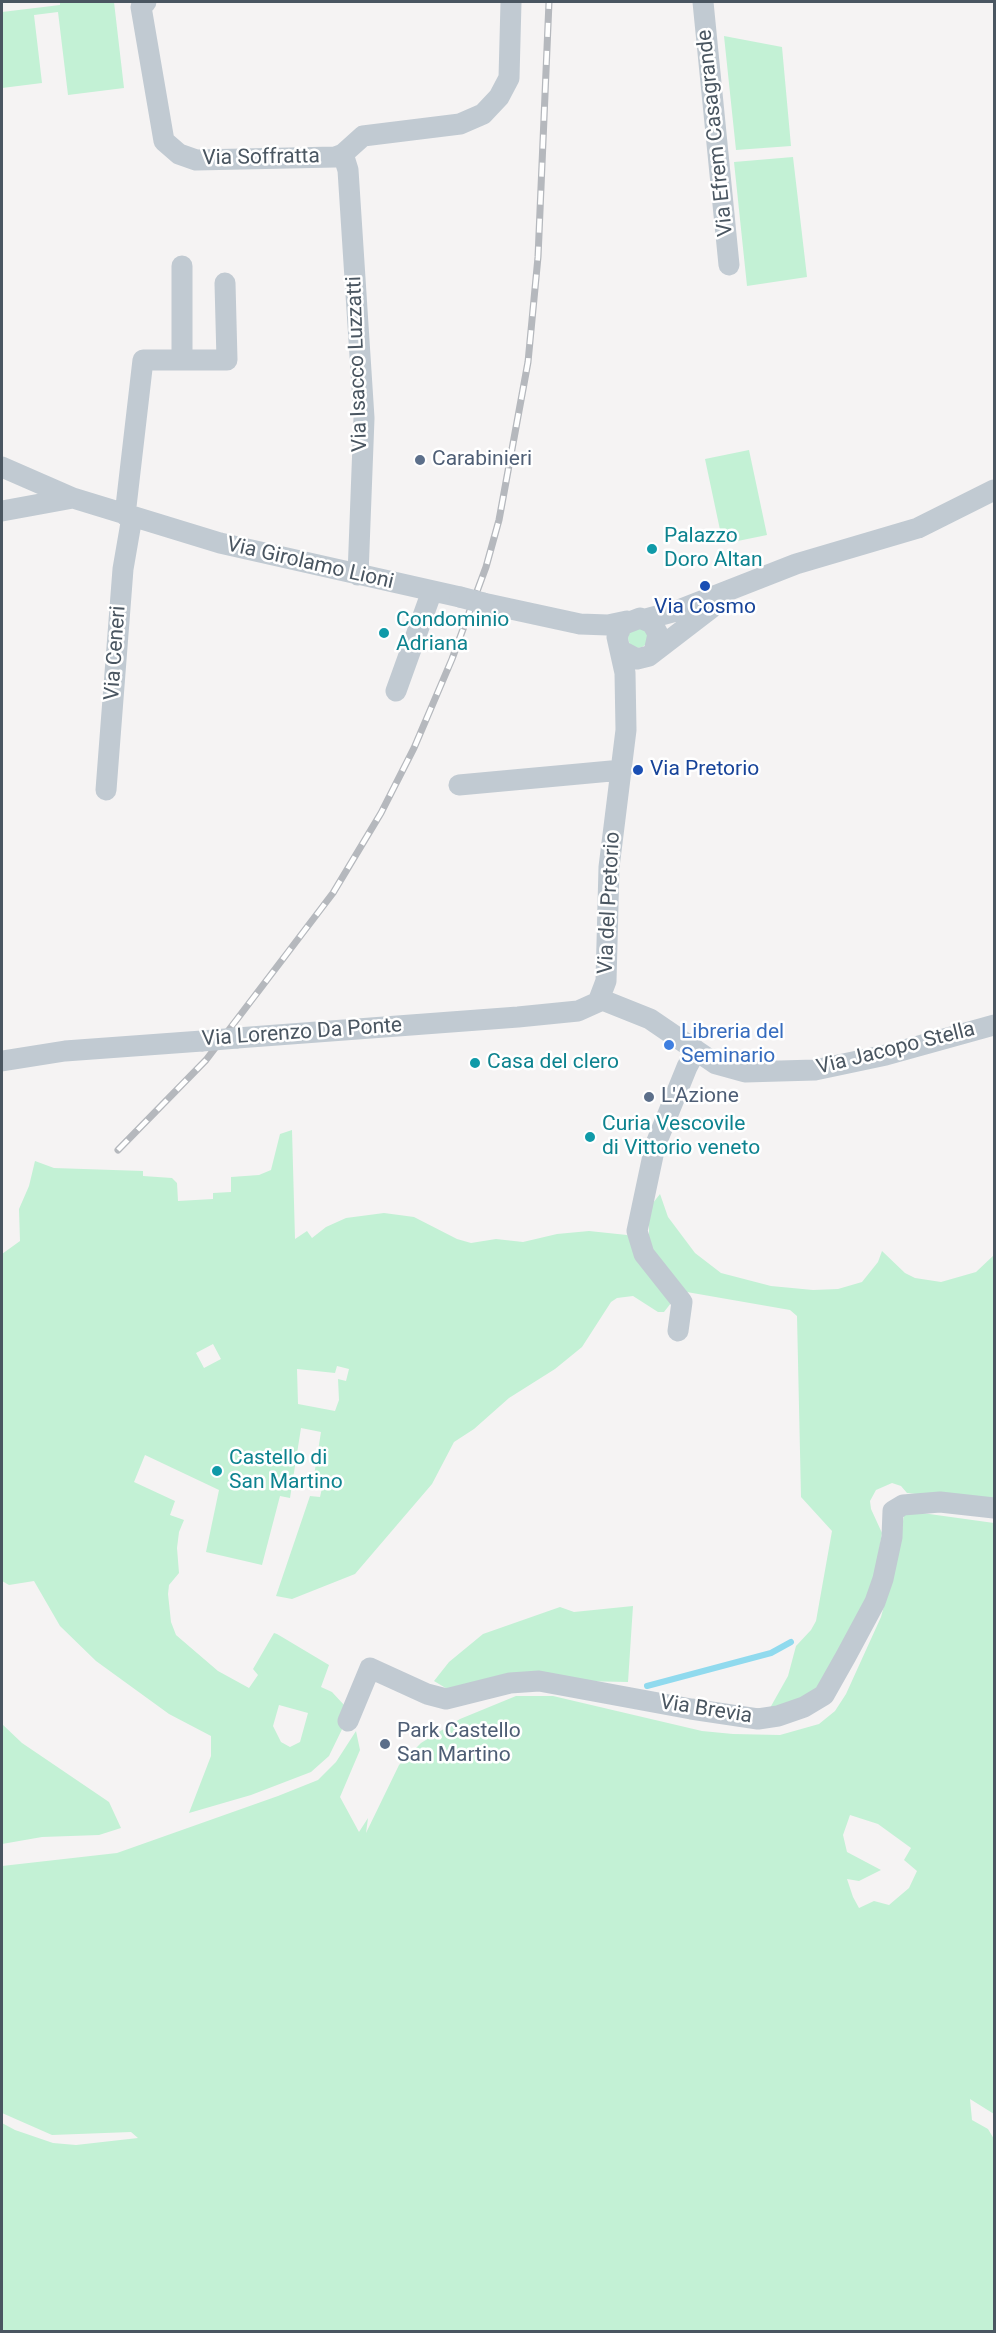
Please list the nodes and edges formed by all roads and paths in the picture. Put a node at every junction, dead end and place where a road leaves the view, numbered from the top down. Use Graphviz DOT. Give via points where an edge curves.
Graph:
graph roads {
  1 [pos="146,2"];
  2 [pos="510,2"];
  3 [pos="703,2"];
  4 [pos="343,154"];
  5 [pos="182,266"];
  6 [pos="729,266"];
  7 [pos="225,283"];
  8 [pos="182,360"];
  9 [pos="2,467"];
  10 [pos="994,490"];
  11 [pos="73,498"];
  12 [pos="2,511"];
  13 [pos="128,516"];
  14 [pos="358,575"];
  15 [pos="748,582"];
  16 [pos="432,591"];
  17 [pos="636,620"];
  18 [pos="621,650"];
  19 [pos="652,654"];
  20 [pos="396,691"];
  21 [pos="626,730"];
  22 [pos="622,770"];
  23 [pos="459,785"];
  24 [pos="106,790"];
  25 [pos="600,999"];
  26 [pos="994,1025"];
  27 [pos="696,1050"];
  28 [pos="2,1061"];
  29 [pos="678,1331"];
  30 [pos="994,1508"];
  31 [pos="348,1721"];
  1 -- 4 [label="street, Via Soffratta" via="141,8 164,141 179,154 196,160"];
  2 -- 4 [label="street, Via Soffratta" via="509,78 499,97 483,114 460,124 363,136"];
  3 -- 6 [label="street, Via Efrem Casagrande"];
  4 -- 14 [label="street, Via Isacco Luzzatti" via="348,170 364,418"];
  5 -- 8 [label="street"];
  7 -- 8 [label="street" via="227,360"];
  8 -- 13 [label="street, Via Ceneri" via="143,360"];
  9 -- 11 [label="street, Via Girolamo Lioni"];
  10 -- 15 [label="street, Via Girolamo Lioni" via="910,531"];
  11 -- 12 [label="street"];
  11 -- 13 [label="street, Via Girolamo Lioni"];
  13 -- 14 [label="street, Via Girolamo Lioni" via="220,543"];
  13 -- 24 [label="street, Via Ceneri"];
  14 -- 16 [label="street, Via Girolamo Lioni"];
  15 -- 17 [label="street, Via Girolamo Lioni"];
  15 -- 19 [label="street"];
  16 -- 17 [label="street, Via Girolamo Lioni, bridge" via="580,624"];
  16 -- 20 [label="street"];
  17 -- 18 [label="street" via="622,625 617,637"];
  17 -- 19 [label="street" via="658,634"];
  18 -- 19 [label="street" via="631,658"];
  18 -- 21 [label="street, Via del Pretorio"];
  19 -- 21 [label="street, Via del Pretorio" via="639,681"];
  21 -- 22 [label="street, Via del Pretorio"];
  22 -- 23 [label="street"];
  22 -- 25 [label="street, Via del Pretorio" via="609,867 607,972"];
  25 -- 27 [label="street, Via Jacopo Stella" via="650,1019"];
  25 -- 28 [label="street, Via Lorenzo Da Ponte, bridge" via="578,1011 65,1051"];
  26 -- 27 [label="street, Via Jacopo Stella" via="815,1070 745,1072 716,1064"];
  27 -- 29 [label="street" via="655,1146 637,1231 644,1254 682,1302"];
  30 -- 31 [label="street, Via Brevia" via="940,1502 903,1505 894,1510 884,1579 841,1666 824,1695 778,1716 758,1719 538,1681 510,1683 446,1699 370,1668"];
}
